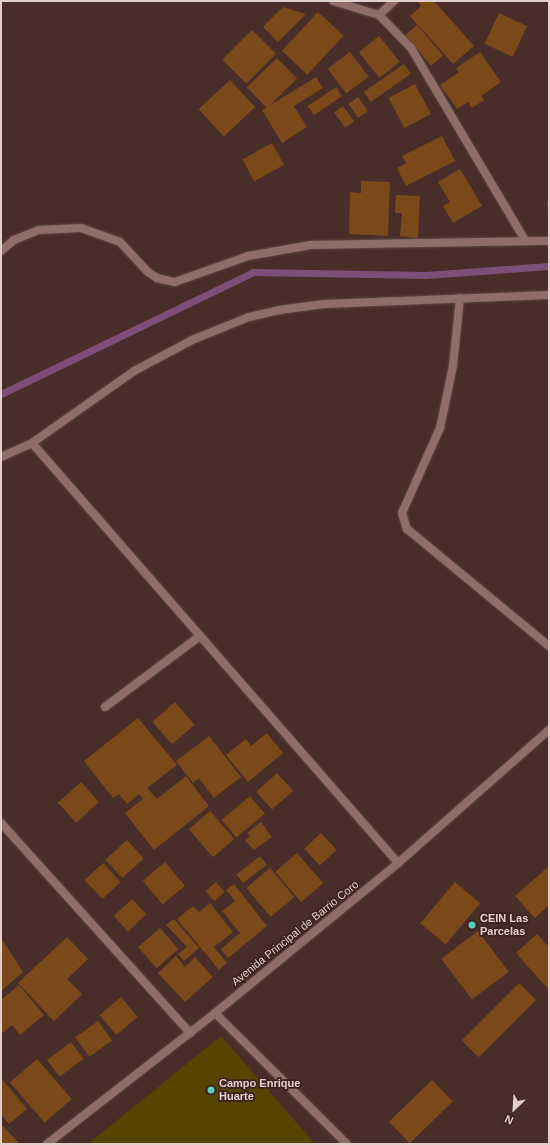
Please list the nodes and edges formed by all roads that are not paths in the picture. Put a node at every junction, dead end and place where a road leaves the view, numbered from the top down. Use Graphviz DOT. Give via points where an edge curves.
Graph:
graph roads {
  1 [pos="333,1"];
  2 [pos="394,1"];
  3 [pos="379,15"];
  4 [pos="525,240"];
  5 [pos="549,241"];
  6 [pos="1,251"];
  7 [pos="549,295"];
  8 [pos="460,298"];
  9 [pos="32,443"];
  10 [pos="1,457"];
  11 [pos="200,636"];
  12 [pos="549,646"];
  13 [pos="105,707"];
  14 [pos="549,730"];
  15 [pos="1,823"];
  16 [pos="398,863"];
  17 [pos="215,1013"];
  18 [pos="190,1033"];
  19 [pos="47,1144"];
  20 [pos="347,1144"];
  1 -- 3 [label="street"];
  2 -- 3 [label="street"];
  3 -- 4 [label="street" via="410,48"];
  4 -- 5 [label="street"];
  4 -- 6 [label="street" via="468,244 311,245 248,256 175,282 157,278 148,272 120,242 81,228 39,230 14,240"];
  7 -- 8 [label="street"];
  8 -- 9 [label="street" via="309,305 248,317 192,340 134,371"];
  8 -- 12 [label="street" via="454,366 440,428 402,513 408,529"];
  9 -- 10 [label="street"];
  9 -- 11 [label="street"];
  11 -- 13 [label="street"];
  11 -- 16 [label="street"];
  14 -- 16 [label="street, Avenida Principal de Barrio Coro"];
  15 -- 18 [label="street"];
  16 -- 17 [label="street, Avenida Principal de Barrio Coro"];
  17 -- 18 [label="street, Avenida Principal de Barrio Coro"];
  17 -- 20 [label="street"];
  18 -- 19 [label="street, Avenida Principal de Barrio Coro"];
}
